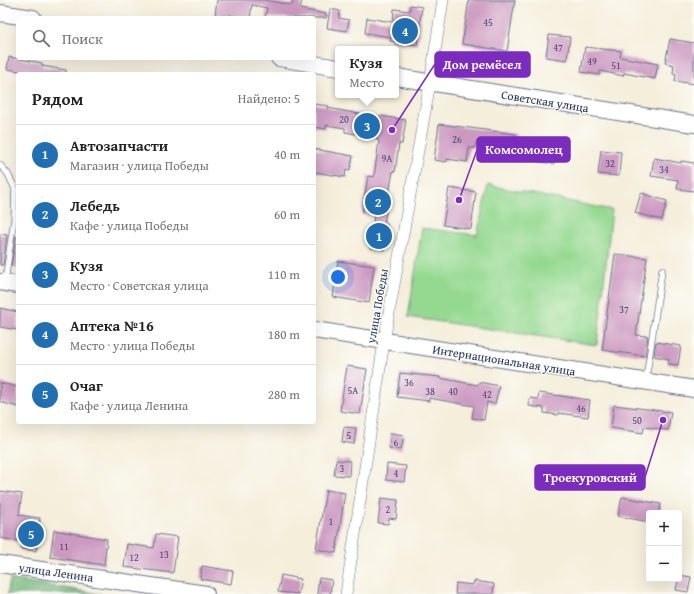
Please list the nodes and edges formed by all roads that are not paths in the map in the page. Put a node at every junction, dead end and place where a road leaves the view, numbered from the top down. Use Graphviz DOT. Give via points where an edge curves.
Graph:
graph roads {
  1 [pos="442,0"];
  2 [pos="0,13"];
  3 [pos="20,16"];
  4 [pos="291,60"];
  5 [pos="335,67"];
  6 [pos="399,78"];
  7 [pos="430,83"];
  8 [pos="694,124"];
  9 [pos="0,165"];
  10 [pos="662,270"];
  11 [pos="8,284"];
  12 [pos="316,330"];
  13 [pos="384,341"];
  14 [pos="646,382"];
  15 [pos="694,389"];
  16 [pos="0,564"];
  17 [pos="206,594"];
  18 [pos="346,594"];
  1 -- 7 [label="street, улица Победы"];
  2 -- 3 [label="main road"];
  4 -- 5 [label="main road"];
  6 -- 7 [label="main road, Советская улица"];
  7 -- 8 [label="main road, Советская улица"];
  7 -- 13 [label="street, улица Победы"];
  9 -- 11 [label="lane" via="12,181 16,199"];
  10 -- 14 [label="lane"];
  12 -- 13 [label="main road, Интернациональная улица"];
  13 -- 14 [label="main road, Интернациональная улица"];
  13 -- 18 [label="street, улица Победы"];
  14 -- 15 [label="main road, Интернациональная улица"];
  16 -- 17 [label="main road, улица Ленина"];
}
